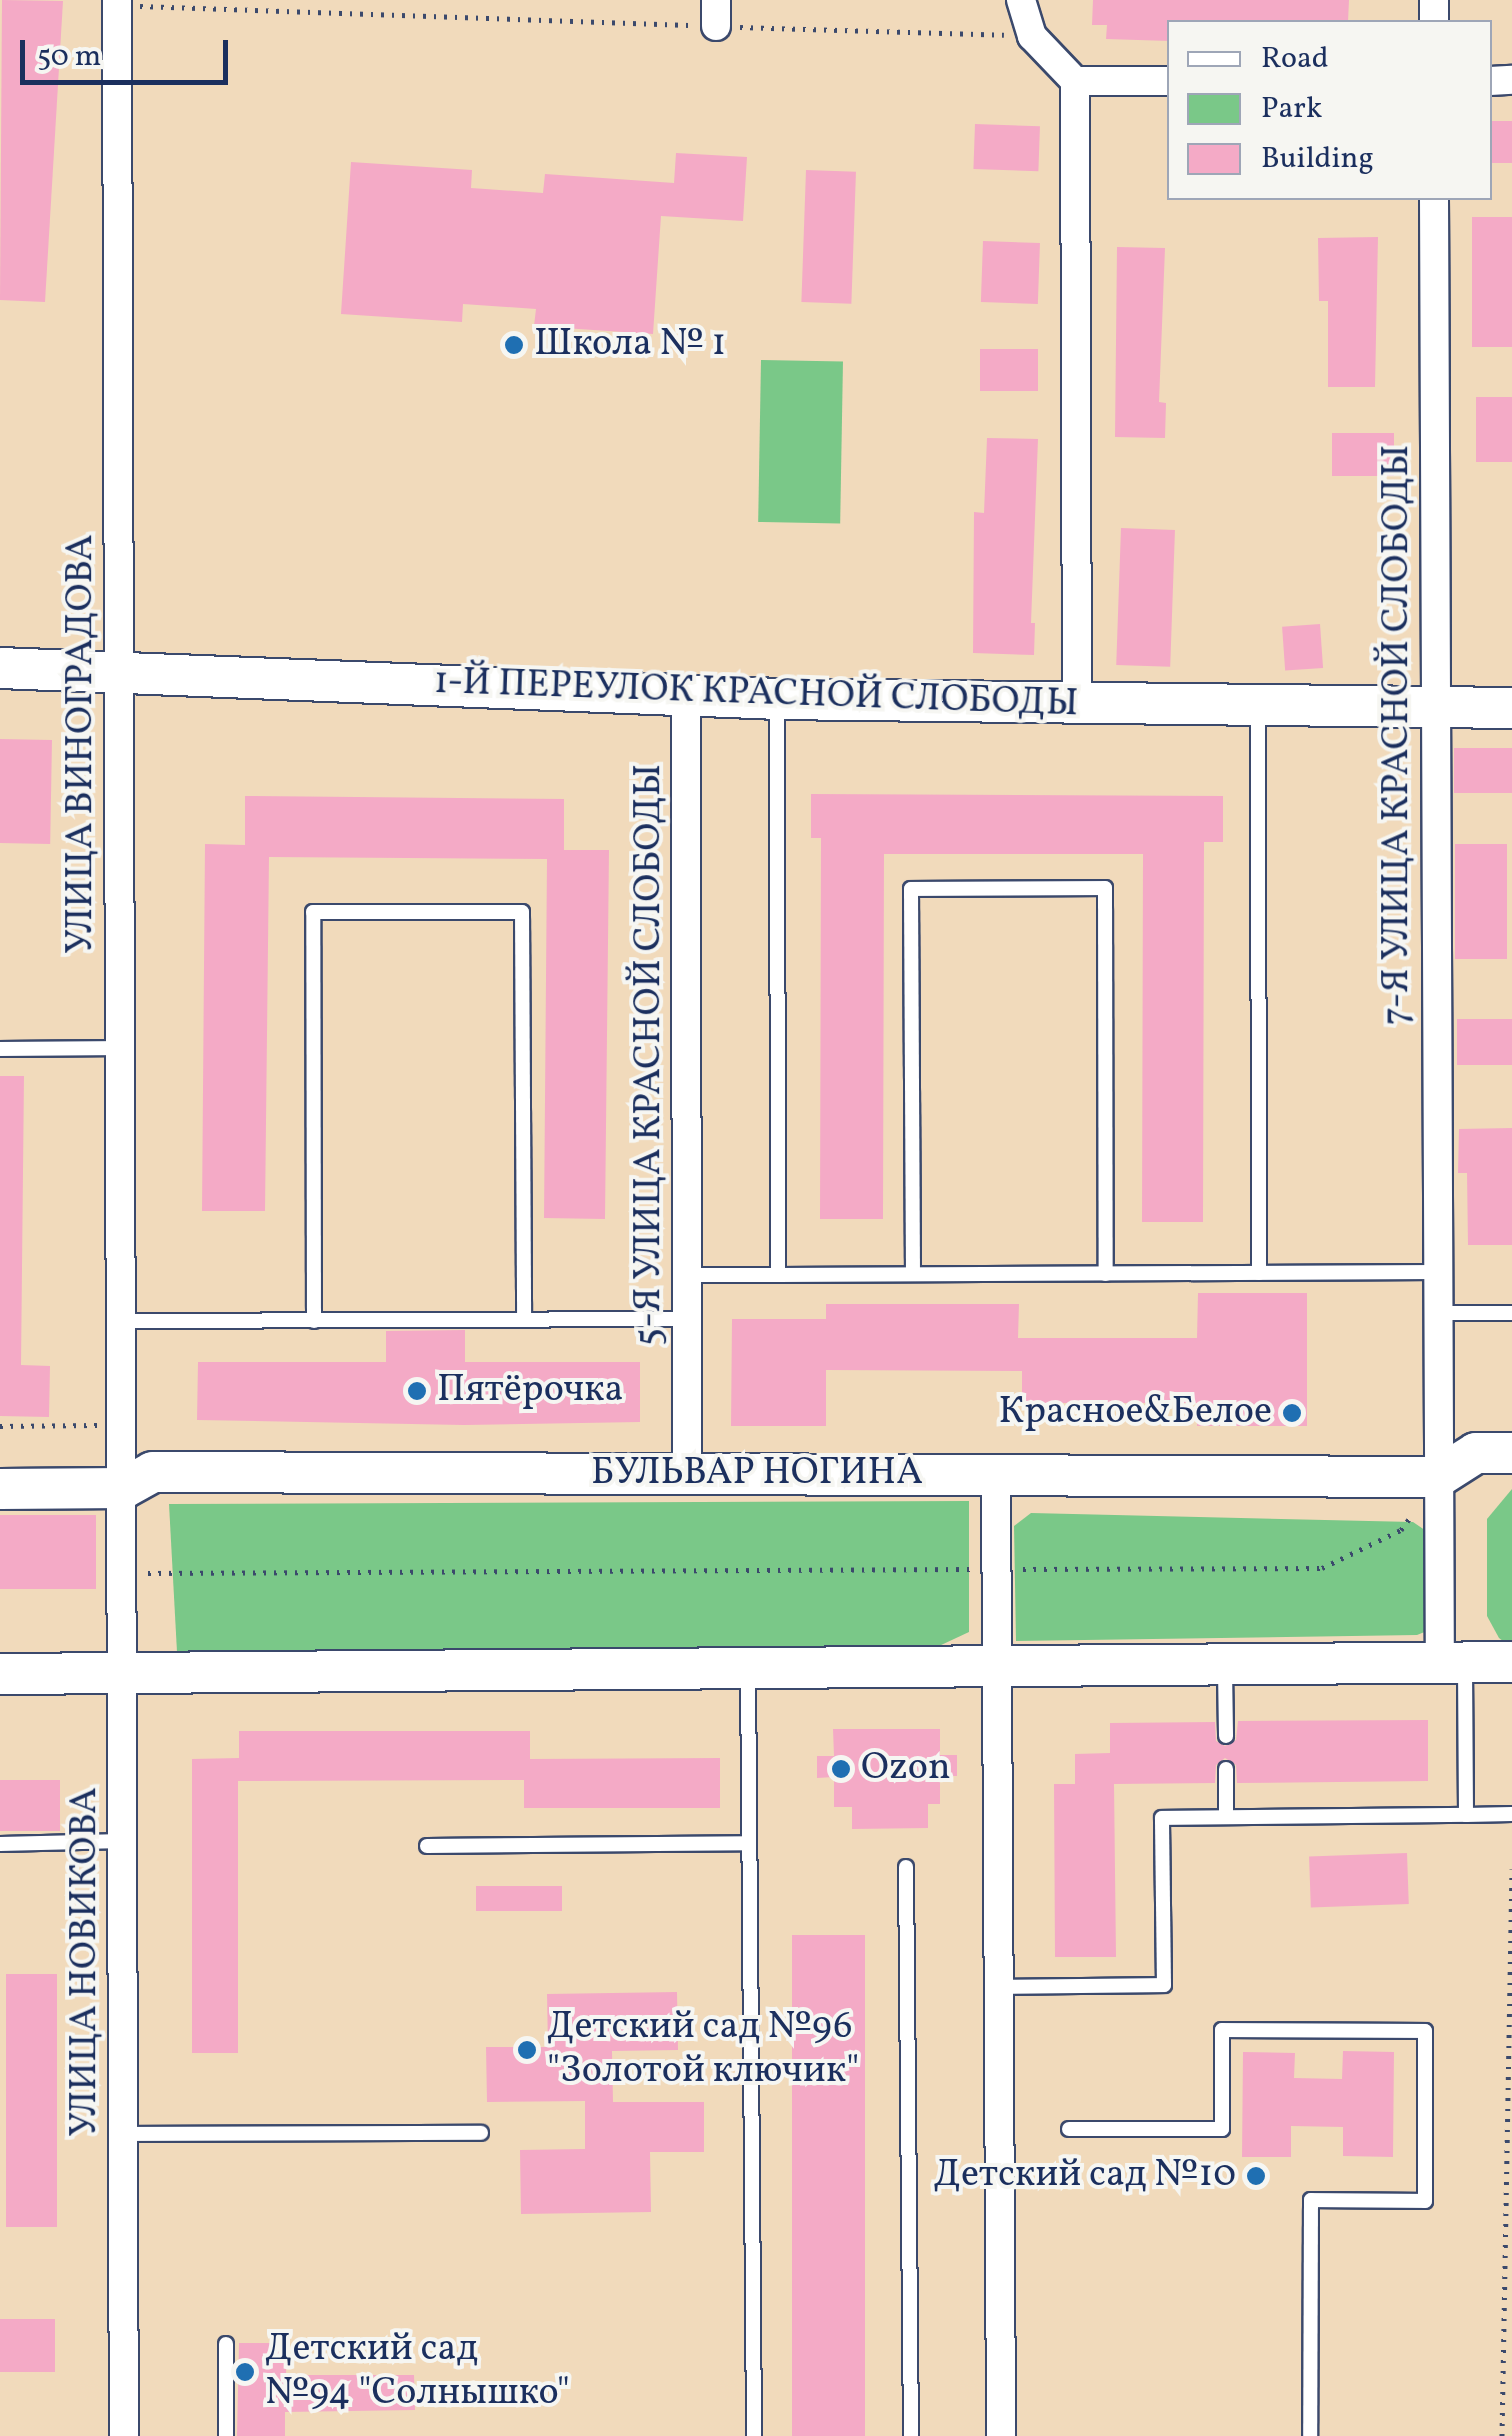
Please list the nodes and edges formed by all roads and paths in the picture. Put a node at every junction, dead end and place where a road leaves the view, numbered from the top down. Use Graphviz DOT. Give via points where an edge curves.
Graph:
graph roads {
  1 [pos="1021,0"];
  2 [pos="117,3"];
  3 [pos="716,13"];
  4 [pos="1032,36"];
  5 [pos="1075,81"];
  6 [pos="1167,81"];
  7 [pos="1434,200"];
  8 [pos="0,668"];
  9 [pos="119,672"];
  10 [pos="686,696"];
  11 [pos="777,698"];
  12 [pos="1078,704"];
  13 [pos="1258,706"];
  14 [pos="1436,708"];
  15 [pos="1512,708"];
  16 [pos="120,1048"];
  17 [pos="0,1049"];
  18 [pos="1437,1272"];
  19 [pos="1260,1273"];
  20 [pos="912,1274"];
  21 [pos="1106,1274"];
  22 [pos="688,1275"];
  23 [pos="778,1275"];
  24 [pos="1512,1313"];
  25 [pos="1437,1314"];
  26 [pos="688,1319"];
  27 [pos="314,1320"];
  28 [pos="524,1320"];
  29 [pos="120,1322"];
  30 [pos="121,1424"];
  31 [pos="0,1426"];
  32 [pos="1512,1453"];
  33 [pos="687,1474"];
  34 [pos="996,1475"];
  35 [pos="1438,1477"];
  36 [pos="124,1488"];
  37 [pos="0,1490"];
  38 [pos="994,1568"];
  39 [pos="124,1574"];
  40 [pos="1452,1662"];
  41 [pos="1512,1662"];
  42 [pos="1225,1664"];
  43 [pos="995,1666"];
  44 [pos="748,1668"];
  45 [pos="124,1673"];
  46 [pos="0,1674"];
  47 [pos="1226,1736"];
  48 [pos="1226,1769"];
  49 [pos="1466,1814"];
  50 [pos="1512,1814"];
  51 [pos="1226,1817"];
  52 [pos="124,1840"];
  53 [pos="750,1843"];
  54 [pos="0,1844"];
  55 [pos="426,1846"];
  56 [pos="906,1867"];
  57 [pos="1512,1870"];
  58 [pos="998,1987"];
  59 [pos="1070,2129"];
  60 [pos="481,2133"];
  61 [pos="124,2134"];
  62 [pos="226,2344"];
  63 [pos="124,2436"];
  64 [pos="226,2436"];
  65 [pos="754,2436"];
  66 [pos="911,2436"];
  67 [pos="1001,2436"];
  68 [pos="1310,2436"];
  69 [pos="1502,2436"];
  1 -- 4 [label="street"];
  2 -- 3 [label="path"];
  2 -- 9 [label="street, УЛИЦА ВИНОГРАДОВА"];
  3 -- 4 [label="path"];
  4 -- 5 [label="street"];
  5 -- 6 [label="street"];
  5 -- 12 [label="street"];
  7 -- 14 [label="street, 7-Я УЛИЦА КРАСНОЙ СЛОБОДЫ"];
  8 -- 9 [label="street, 1-Й ПЕРЕУЛОК КРАСНОЙ СЛОБОДЫ"];
  9 -- 10 [label="street, 1-Й ПЕРЕУЛОК КРАСНОЙ СЛОБОДЫ"];
  9 -- 16 [label="street, УЛИЦА ВИНОГРАДОВА"];
  10 -- 11 [label="street, 1-Й ПЕРЕУЛОК КРАСНОЙ СЛОБОДЫ"];
  10 -- 22 [label="street, 5-Я УЛИЦА КРАСНОЙ СЛОБОДЫ"];
  11 -- 12 [label="street, 1-Й ПЕРЕУЛОК КРАСНОЙ СЛОБОДЫ"];
  11 -- 23 [label="lane"];
  12 -- 13 [label="street, 1-Й ПЕРЕУЛОК КРАСНОЙ СЛОБОДЫ"];
  13 -- 14 [label="street, 1-Й ПЕРЕУЛОК КРАСНОЙ СЛОБОДЫ"];
  13 -- 19 [label="lane"];
  14 -- 15 [label="street, 1-Й ПЕРЕУЛОК КРАСНОЙ СЛОБОДЫ"];
  14 -- 18 [label="street, 7-Я УЛИЦА КРАСНОЙ СЛОБОДЫ"];
  16 -- 17 [label="lane"];
  16 -- 29 [label="street, УЛИЦА ВИНОГРАДОВА"];
  18 -- 19 [label="lane"];
  18 -- 25 [label="street, 7-Я УЛИЦА КРАСНОЙ СЛОБОДЫ"];
  19 -- 21 [label="lane"];
  20 -- 21 [label="lane"];
  20 -- 21 [label="lane" via="912,889 1105,888"];
  20 -- 23 [label="lane"];
  22 -- 23 [label="lane"];
  22 -- 26 [label="street, 5-Я УЛИЦА КРАСНОЙ СЛОБОДЫ"];
  24 -- 25 [label="lane"];
  25 -- 35 [label="street, 7-Я УЛИЦА КРАСНОЙ СЛОБОДЫ"];
  26 -- 28 [label="lane"];
  26 -- 33 [label="street, 5-Я УЛИЦА КРАСНОЙ СЛОБОДЫ"];
  27 -- 28 [label="lane"];
  27 -- 28 [label="lane" via="313,912 522,912"];
  27 -- 29 [label="lane"];
  29 -- 30 [label="street, УЛИЦА ВИНОГРАДОВА"];
  30 -- 31 [label="path"];
  30 -- 36 [label="street, УЛИЦА ВИНОГРАДОВА"];
  32 -- 35 [label="street, БУЛЬВАР НОГИНА" via="1476,1453"];
  33 -- 34 [label="street, БУЛЬВАР НОГИНА"];
  33 -- 36 [label="street, БУЛЬВАР НОГИНА" via="153,1472"];
  34 -- 35 [label="street, БУЛЬВАР НОГИНА"];
  34 -- 38 [label="street"];
  35 -- 38 [label="path" via="1401,1530 1322,1568"];
  35 -- 40 [label="street, 7-Я УЛИЦА КРАСНОЙ СЛОБОДЫ"];
  36 -- 37 [label="street, БУЛЬВАР НОГИНА"];
  36 -- 39 [label="street, УЛИЦА НОВИКОВА"];
  38 -- 39 [label="path"];
  38 -- 43 [label="street"];
  39 -- 45 [label="street, УЛИЦА НОВИКОВА"];
  40 -- 41 [label="street"];
  40 -- 42 [label="street"];
  40 -- 49 [label="lane"];
  42 -- 43 [label="street"];
  42 -- 47 [label="lane"];
  43 -- 44 [label="street"];
  43 -- 58 [label="street"];
  44 -- 45 [label="street"];
  44 -- 53 [label="lane"];
  45 -- 46 [label="street"];
  45 -- 52 [label="street, УЛИЦА НОВИКОВА"];
  48 -- 51 [label="lane"];
  49 -- 50 [label="lane"];
  49 -- 51 [label="lane"];
  51 -- 58 [label="lane" via="1162,1818 1164,1985"];
  52 -- 54 [label="lane"];
  52 -- 61 [label="street, УЛИЦА НОВИКОВА"];
  53 -- 55 [label="lane"];
  53 -- 65 [label="lane"];
  56 -- 66 [label="lane"];
  57 -- 69 [label="path"];
  58 -- 67 [label="street"];
  59 -- 68 [label="lane" via="1222,2130 1222,2030 1425,2031 1424,2200 1311,2200"];
  60 -- 61 [label="lane"];
  61 -- 63 [label="street, УЛИЦА НОВИКОВА"];
  62 -- 64 [label="lane"];
}
